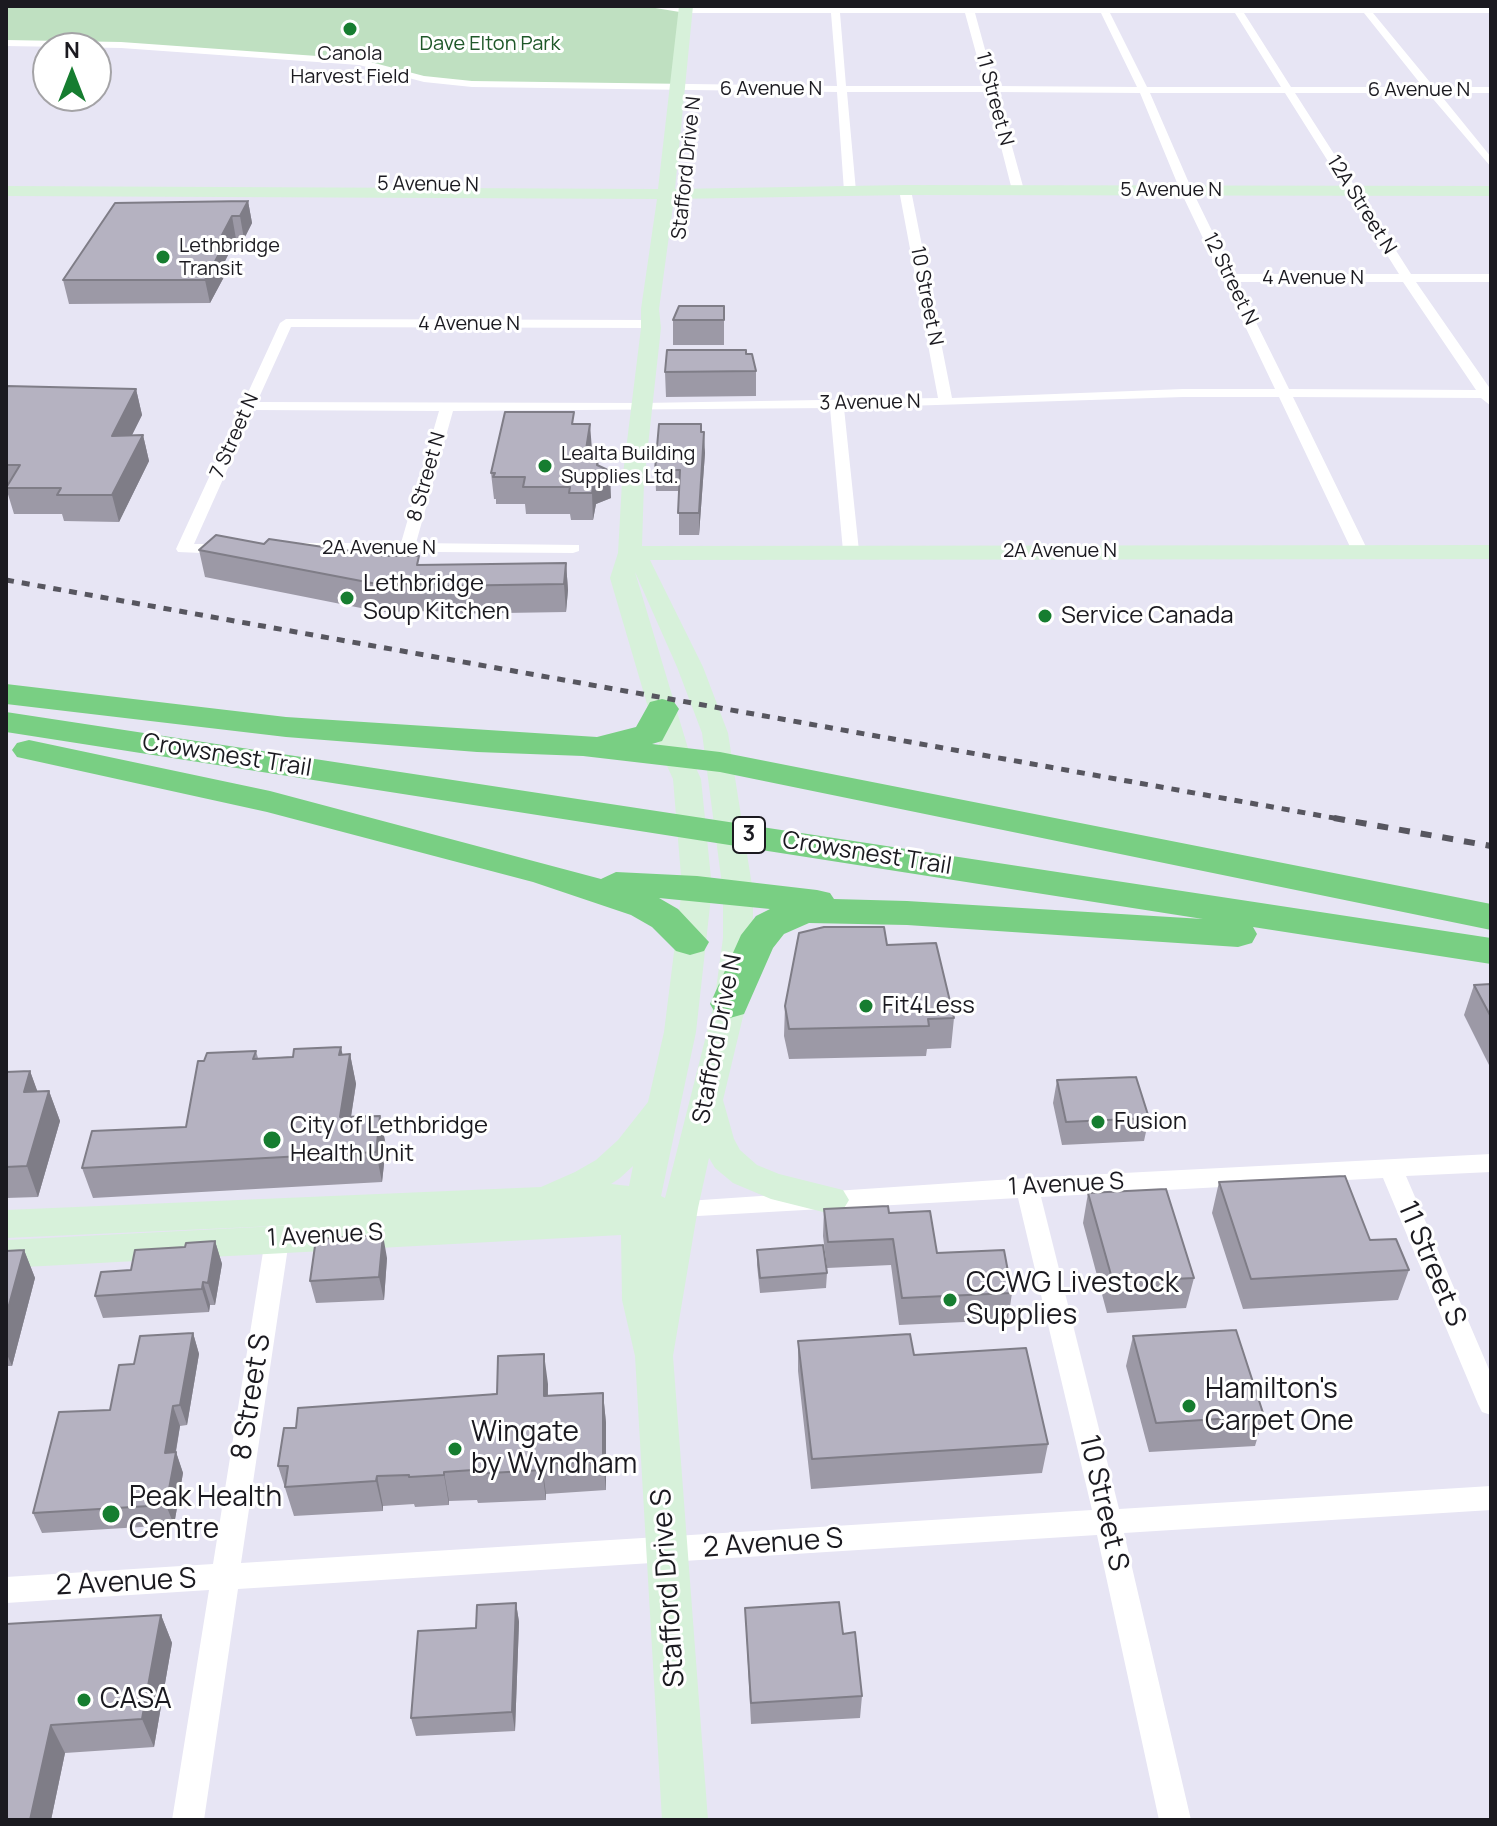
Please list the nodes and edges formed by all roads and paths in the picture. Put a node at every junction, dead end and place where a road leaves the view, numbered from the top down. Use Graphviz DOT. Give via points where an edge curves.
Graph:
graph roads {
  1 [pos="647,6"];
  2 [pos="835,7"];
  3 [pos="694,8"];
  4 [pos="1103,8"];
  5 [pos="1236,8"];
  6 [pos="1365,8"];
  7 [pos="969,9"];
  8 [pos="1491,10"];
  9 [pos="699,42"];
  10 [pos="6,43"];
  11 [pos="696,81"];
  12 [pos="677,85"];
  13 [pos="843,90"];
  14 [pos="992,90"];
  15 [pos="1144,90"];
  16 [pos="1290,90"];
  17 [pos="1432,90"];
  18 [pos="1491,90"];
  19 [pos="692,106"];
  20 [pos="1491,164"];
  21 [pos="6,184"];
  22 [pos="677,185"];
  23 [pos="607,190"];
  24 [pos="905,190"];
  25 [pos="1018,190"];
  26 [pos="1186,190"];
  27 [pos="6,191"];
  28 [pos="850,191"];
  29 [pos="1350,191"];
  30 [pos="1491,191"];
  31 [pos="730,194"];
  32 [pos="664,216"];
  33 [pos="678,251"];
  34 [pos="1231,278"];
  35 [pos="1407,278"];
  36 [pos="1491,278"];
  37 [pos="286,323"];
  38 [pos="651,324"];
  39 [pos="1284,393"];
  40 [pos="1489,396"];
  41 [pos="946,402"];
  42 [pos="837,404"];
  43 [pos="249,406"];
  44 [pos="447,406"];
  45 [pos="643,407"];
  46 [pos="295,548"];
  47 [pos="407,548"];
  48 [pos="573,548"];
  49 [pos="248,549"];
  50 [pos="707,550"];
  51 [pos="851,551"];
  52 [pos="1360,551"];
  53 [pos="1491,552"];
  54 [pos="630,553"];
  55 [pos="654,590"];
  56 [pos="6,694"];
  57 [pos="6,701"];
  58 [pos="6,722"];
  59 [pos="670,738"];
  60 [pos="6,745"];
  61 [pos="720,760"];
  62 [pos="696,872"];
  63 [pos="546,874"];
  64 [pos="737,877"];
  65 [pos="907,913"];
  66 [pos="1491,917"];
  67 [pos="1491,928"];
  68 [pos="690,942"];
  69 [pos="1491,951"];
  70 [pos="1491,962"];
  71 [pos="730,1004"];
  72 [pos="708,1097"];
  73 [pos="667,1099"];
  74 [pos="1491,1163"];
  75 [pos="1390,1167"];
  76 [pos="1027,1187"];
  77 [pos="529,1200"];
  78 [pos="831,1200"];
  79 [pos="680,1208"];
  80 [pos="641,1209"];
  81 [pos="6,1224"];
  82 [pos="279,1225"];
  83 [pos="6,1254"];
  84 [pos="654,1356"];
  85 [pos="1491,1404"];
  86 [pos="1491,1498"];
  87 [pos="1108,1521"];
  88 [pos="666,1551"];
  89 [pos="225,1577"];
  90 [pos="6,1590"];
  91 [pos="188,1820"];
  92 [pos="685,1820"];
  93 [pos="1175,1820"];
  1 -- 3 [label="street"];
  2 -- 3 [label="street"];
  2 -- 7 [label="street"];
  2 -- 13 [label="street"];
  3 -- 9 [label="main road"];
  3 -- 12 [label="main road, Stafford Drive N"];
  4 -- 5 [label="street"];
  4 -- 7 [label="street"];
  4 -- 15 [label="street, 12 Street N"];
  5 -- 6 [label="street"];
  5 -- 16 [label="street, 12A Street N"];
  6 -- 8 [label="street"];
  6 -- 17 [label="street"];
  7 -- 14 [label="street, 11 Street N"];
  10 -- 12 [label="street, 6 Avenue N" via="121,45 359,62 460,84"];
  11 -- 12 [label="street, 6 Avenue N"];
  11 -- 13 [label="street, 6 Avenue N"];
  11 -- 19 [label="main road, Stafford Drive N"];
  12 -- 22 [label="main road, Stafford Drive N"];
  13 -- 14 [label="street, 6 Avenue N"];
  13 -- 28 [label="street"];
  14 -- 15 [label="street, 6 Avenue N"];
  14 -- 25 [label="street, 11 Street N"];
  15 -- 16 [label="street, 6 Avenue N"];
  15 -- 26 [label="street, 12 Street N"];
  16 -- 17 [label="street, 6 Avenue N"];
  16 -- 29 [label="street, 12A Street N"];
  17 -- 18 [label="street, 6 Avenue N"];
  17 -- 20 [label="street"];
  21 -- 23 [label="main road, 5 Avenue N" via="235,182"];
  22 -- 23 [label="main road, 5 Avenue N"];
  22 -- 28 [label="main road, 5 Avenue N"];
  22 -- 31 [label="main road, 5 Avenue N"];
  22 -- 31 [label="main road, Stafford Drive N" via="684,212 702,200"];
  22 -- 32 [label="main road, Stafford Drive N"];
  23 -- 27 [label="main road, 5 Avenue N"];
  23 -- 32 [label="main road" via="652,202"];
  24 -- 25 [label="main road, 5 Avenue N"];
  24 -- 28 [label="main road, 5 Avenue N"];
  24 -- 41 [label="street, 10 Street N"];
  25 -- 26 [label="main road, 5 Avenue N"];
  26 -- 29 [label="main road, 5 Avenue N"];
  26 -- 34 [label="street, 12 Street N"];
  28 -- 31 [label="main road, 5 Avenue N"];
  29 -- 30 [label="main road, 5 Avenue N"];
  29 -- 35 [label="street, 12A Street N"];
  32 -- 38 [label="main road, Stafford Drive N"];
  33 -- 38 [label="main road, Stafford Drive N"];
  34 -- 35 [label="street, 4 Avenue N"];
  34 -- 39 [label="street, 12 Street N"];
  35 -- 36 [label="street, 4 Avenue N"];
  35 -- 40 [label="street, 12A Street N"];
  37 -- 38 [label="street, 4 Avenue N"];
  37 -- 43 [label="street, 7 Street N"];
  38 -- 45 [label="main road, Stafford Drive N"];
  39 -- 40 [label="street, 3 Avenue N"];
  39 -- 41 [label="street, 3 Avenue N"];
  39 -- 52 [label="street, 12 Street N"];
  41 -- 42 [label="street, 3 Avenue N"];
  42 -- 45 [label="street, 3 Avenue N"];
  42 -- 51 [label="street"];
  43 -- 44 [label="street, 3 Avenue N"];
  43 -- 49 [label="street, 7 Street N" via="184,549"];
  44 -- 45 [label="street, 3 Avenue N"];
  44 -- 47 [label="street, 8 Street N"];
  45 -- 54 [label="main road, Stafford Drive N"];
  46 -- 47 [label="street, 2A Avenue N"];
  47 -- 48 [label="street, 2A Avenue N"];
  50 -- 51 [label="main road, 2A Avenue N"];
  50 -- 54 [label="main road, 2A Avenue N"];
  50 -- 55 [label="main road" via="665,569"];
  51 -- 52 [label="main road, 2A Avenue N"];
  52 -- 53 [label="main road, 2A Avenue N"];
  54 -- 55 [label="main road, Stafford Drive N" via="644,567"];
  54 -- 59 [label="main road, Stafford Drive N" via="622,578"];
  55 -- 61 [label="main road, Stafford Drive N" via="690,667"];
  56 -- 59 [label="highway" via="286,727 477,742 583,746"];
  57 -- 67 [label="highway, Crowsnest Trail / 3"];
  58 -- 69 [label="highway, Crowsnest Trail / 3"];
  59 -- 61 [label="highway"];
  59 -- 62 [label="main road, Stafford Drive N"];
  60 -- 63 [label="highway" via="257,799"];
  61 -- 64 [label="main road, Stafford Drive N"];
  61 -- 66 [label="highway"];
  62 -- 63 [label="highway" via="607,884"];
  62 -- 64 [label="highway"];
  62 -- 68 [label="main road, Stafford Drive N"];
  63 -- 68 [label="highway" via="644,906"];
  64 -- 65 [label="highway"];
  64 -- 71 [label="main road, Stafford Drive N" via="738,938"];
  65 -- 70 [label="highway" via="1226,933"];
  65 -- 71 [label="highway" via="833,909 785,917 770,925 755,944"];
  68 -- 73 [label="main road, Stafford Drive N"];
  71 -- 72 [label="main road, Stafford Drive N"];
  72 -- 78 [label="main road" via="727,1159 771,1186"];
  72 -- 79 [label="main road, Stafford Drive N"];
  73 -- 77 [label="main road" via="608,1169"];
  73 -- 80 [label="main road, Stafford Drive N"];
  74 -- 75 [label="street, 1 Avenue S"];
  75 -- 76 [label="street, 1 Avenue S"];
  75 -- 85 [label="street, 11 Street S"];
  76 -- 78 [label="street, 1 Avenue S"];
  76 -- 87 [label="street, 10 Street S"];
  77 -- 80 [label="main road, 1 Avenue S" via="620,1197"];
  77 -- 82 [label="main road, 1 Avenue S"];
  78 -- 79 [label="street, 1 Avenue S"];
  79 -- 80 [label="main road, 1 Avenue S"];
  79 -- 84 [label="main road, Stafford Drive S"];
  80 -- 82 [label="main road, 1 Avenue S" via="610,1223"];
  80 -- 84 [label="main road, Stafford Drive S" via="641,1300"];
  81 -- 82 [label="main road, 1 Avenue S"];
  82 -- 83 [label="main road, 1 Avenue S"];
  82 -- 89 [label="street, 8 Street S"];
  84 -- 88 [label="main road, Stafford Drive S"];
  86 -- 87 [label="street, 2 Avenue S"];
  87 -- 88 [label="street, 2 Avenue S"];
  87 -- 93 [label="street, 10 Street S"];
  88 -- 89 [label="street, 2 Avenue S"];
  88 -- 92 [label="main road, Stafford Drive S"];
  89 -- 90 [label="street, 2 Avenue S"];
  89 -- 91 [label="street, 8 Street S"];
}
